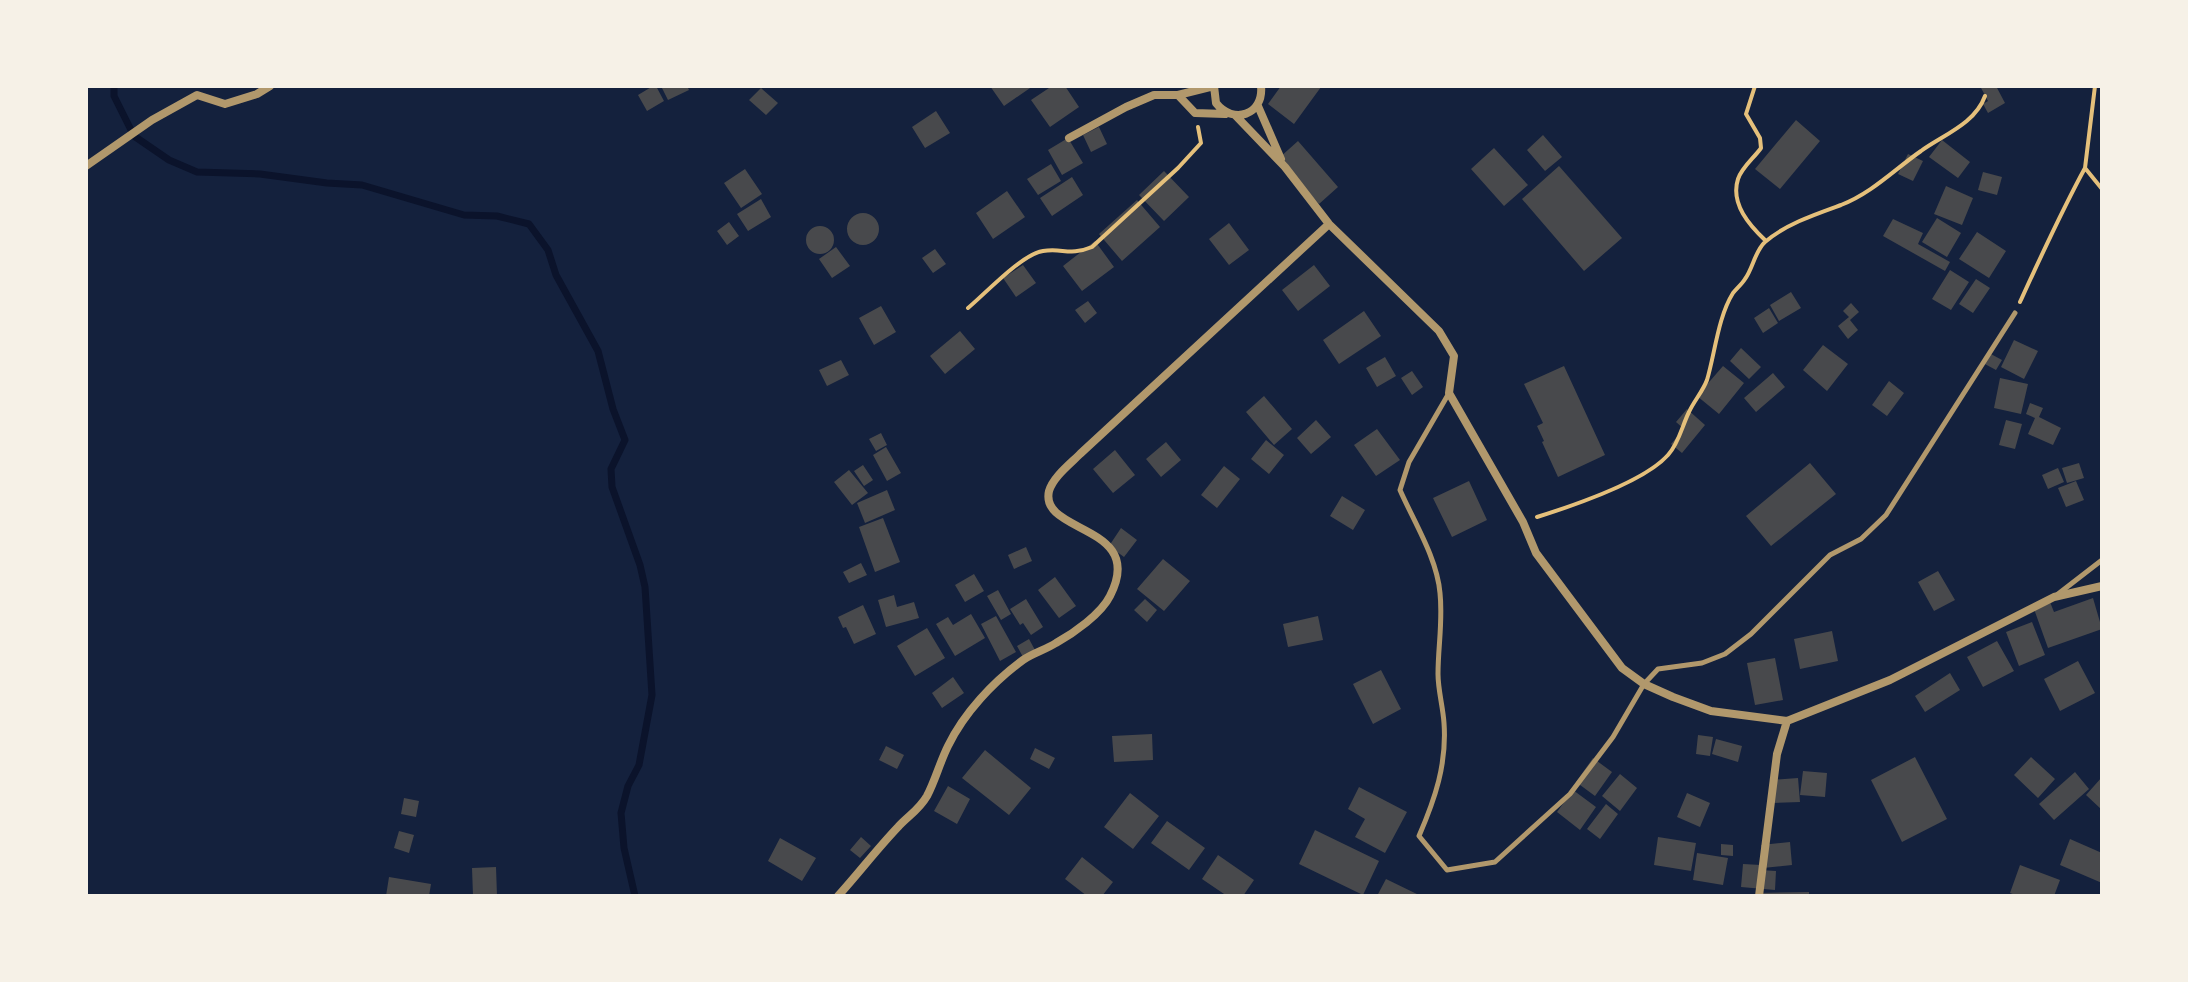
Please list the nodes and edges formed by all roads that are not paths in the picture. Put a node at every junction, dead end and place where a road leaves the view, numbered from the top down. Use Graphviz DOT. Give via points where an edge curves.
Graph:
graph roads {
  1 [pos="270,86"];
  2 [pos="1214,86"];
  3 [pos="1263,87"];
  4 [pos="1178,95"];
  5 [pos="1258,106"];
  6 [pos="1232,115"];
  7 [pos="1069,138"];
  8 [pos="86,166"];
  9 [pos="1285,167"];
  10 [pos="1329,224"];
  11 [pos="2015,313"];
  12 [pos="1449,393"];
  13 [pos="2102,560"];
  14 [pos="2102,586"];
  15 [pos="2054,597"];
  16 [pos="1644,684"];
  17 [pos="1787,721"];
  18 [pos="838,896"];
  19 [pos="1759,896"];
  1 -- 8 [label="street" via="225,104 197,95"];
  2 -- 4 [label="street"];
  2 -- 6 [label="street" via="1216,103"];
  3 -- 5 [label="street"];
  4 -- 6 [label="street" via="1195,113"];
  4 -- 7 [label="street" via="1154,95"];
  5 -- 6 [label="street" via="1244,116"];
  5 -- 9 [label="street"];
  6 -- 9 [label="street"];
  9 -- 10 [label="street"];
  10 -- 12 [label="street" via="1439,331 1454,356"];
  10 -- 18 [label="street" via="1055,480 1051,505 1075,526 1102,537 1117,561 1109,599 1057,643 1025,659 976,704 949,742 917,811"];
  11 -- 16 [label="lane" via="1886,515 1861,539 1830,555 1725,654 1658,669"];
  12 -- 16 [label="street" via="1536,553 1622,668"];
  12 -- 16 [label="lane" via="1409,462 1400,490 1431,560 1441,604 1438,675 1444,767 1419,836 1447,870 1495,862 1570,794"];
  13 -- 15 [label="lane"];
  14 -- 15 [label="street"];
  15 -- 17 [label="street" via="1890,680"];
  16 -- 17 [label="street" via="1711,711"];
  17 -- 19 [label="street" via="1777,754"];
}
